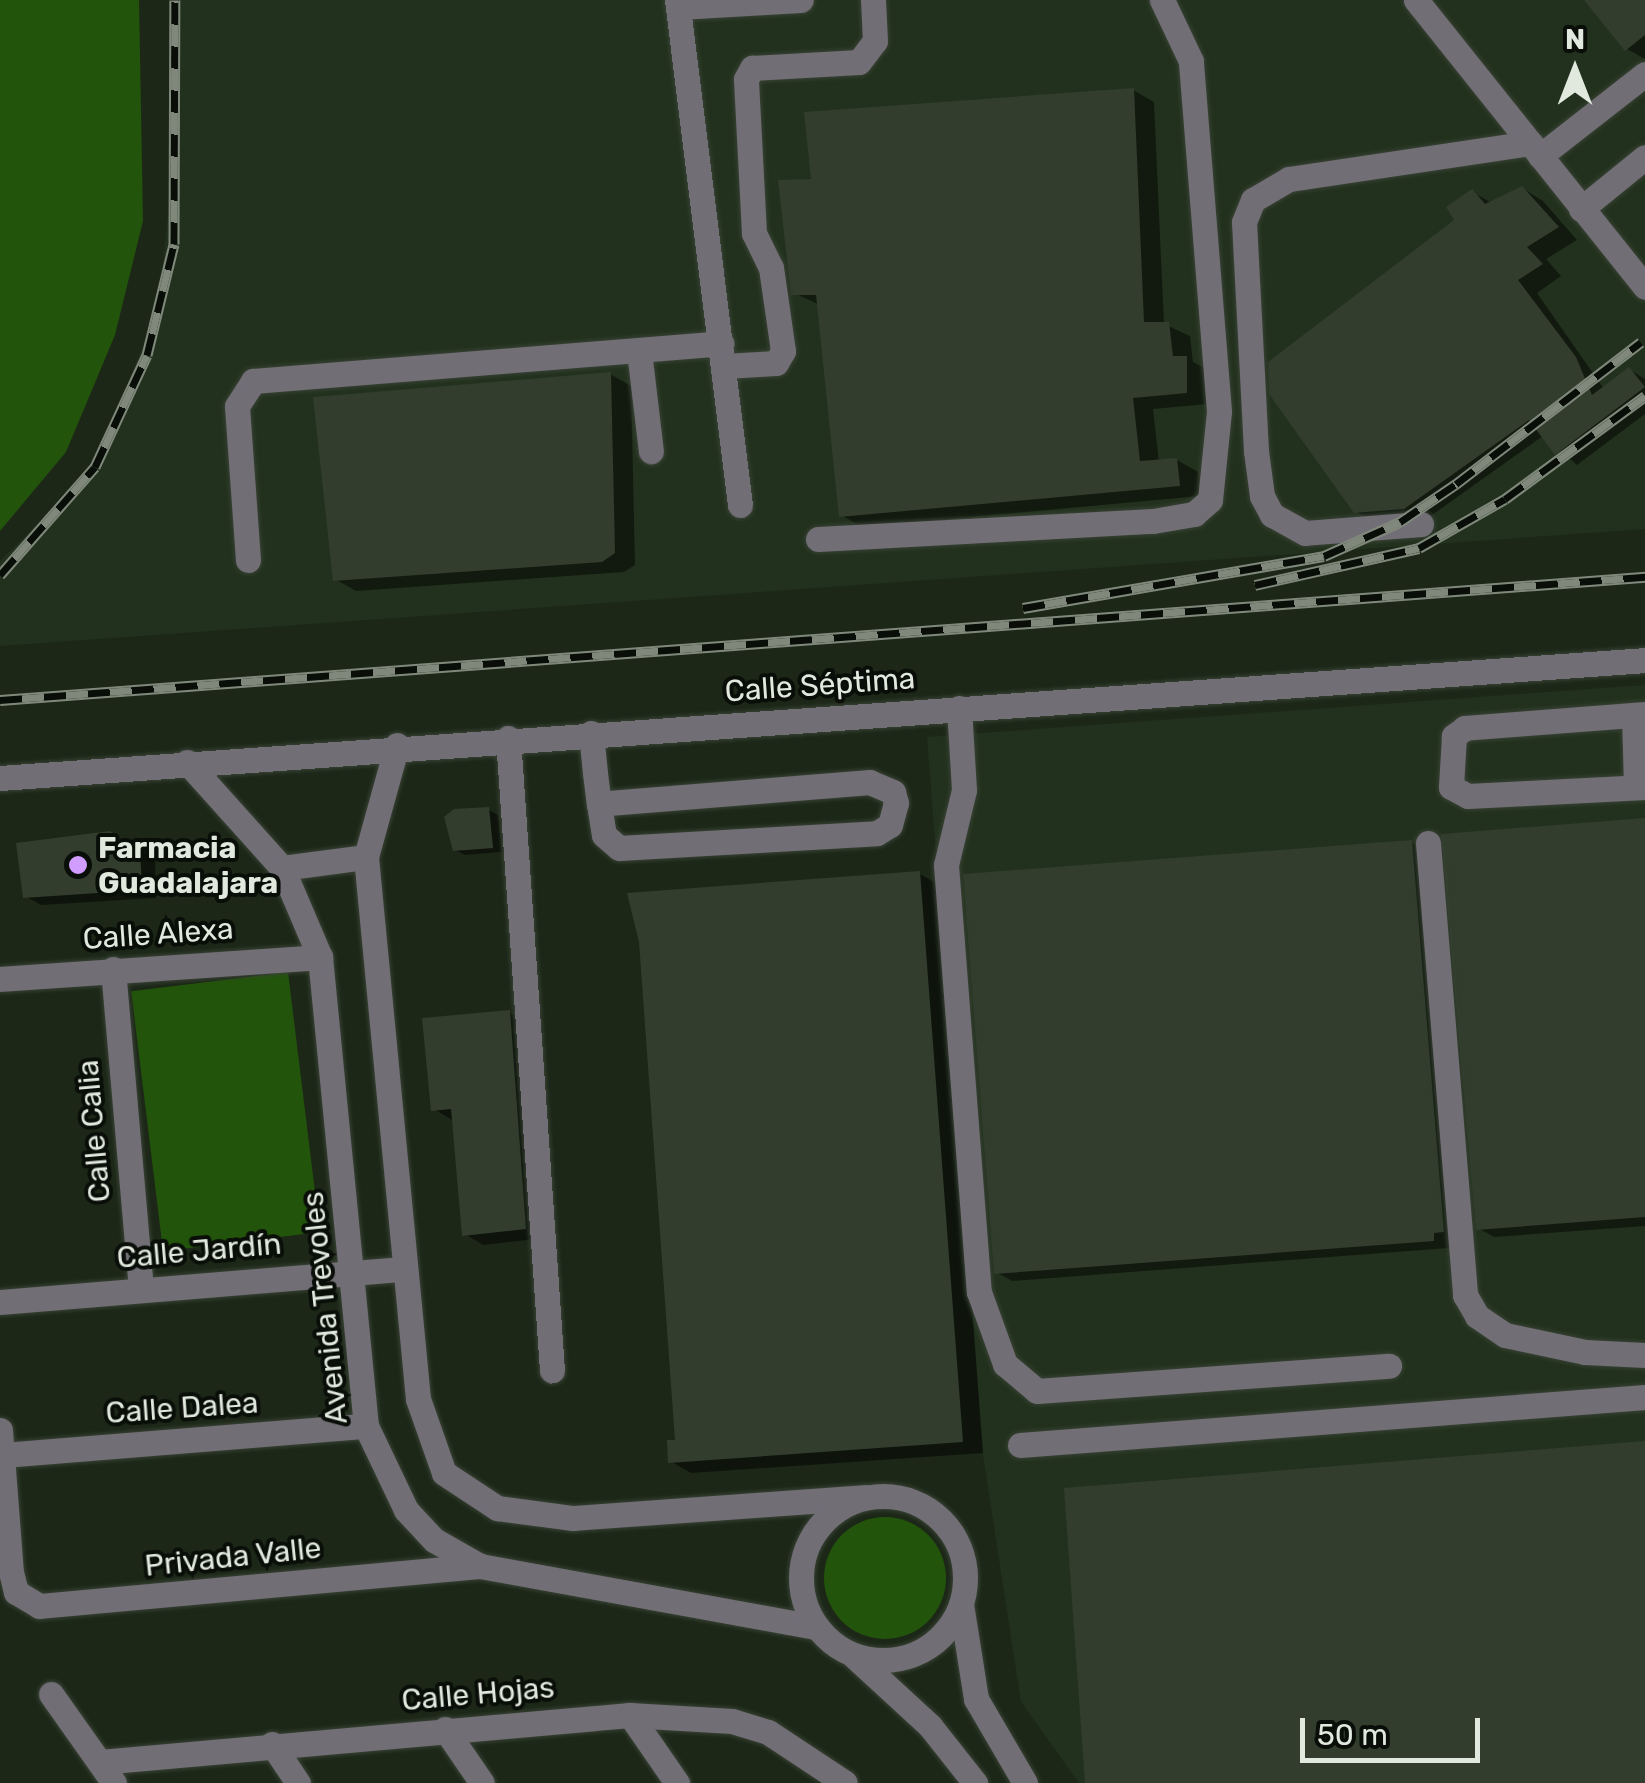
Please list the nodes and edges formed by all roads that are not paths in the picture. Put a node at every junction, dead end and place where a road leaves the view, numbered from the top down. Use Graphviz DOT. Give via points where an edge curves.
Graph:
graph roads {
  1 [pos="801,0"];
  2 [pos="873,0"];
  3 [pos="1162,0"];
  4 [pos="1416,0"];
  5 [pos="678,3"];
  6 [pos="1645,74"];
  7 [pos="1535,149"];
  8 [pos="1645,157"];
  9 [pos="1580,209"];
  10 [pos="1645,287"];
  11 [pos="639,351"];
  12 [pos="722,355"];
  13 [pos="651,451"];
  14 [pos="740,505"];
  15 [pos="1421,524"];
  16 [pos="818,540"];
  17 [pos="248,560"];
  18 [pos="1645,660"];
  19 [pos="958,708"];
  20 [pos="1639,714"];
  21 [pos="591,733"];
  22 [pos="508,738"];
  23 [pos="397,745"];
  24 [pos="187,762"];
  25 [pos="0,778"];
  26 [pos="1640,787"];
  27 [pos="600,804"];
  28 [pos="1428,842"];
  29 [pos="366,857"];
  30 [pos="282,868"];
  31 [pos="320,956"];
  32 [pos="113,969"];
  33 [pos="0,979"];
  34 [pos="403,1269"];
  35 [pos="356,1271"];
  36 [pos="140,1288"];
  37 [pos="0,1302"];
  38 [pos="1645,1355"];
  39 [pos="1389,1366"];
  40 [pos="552,1370"];
  41 [pos="1645,1397"];
  42 [pos="366,1426"];
  43 [pos="1,1442"];
  44 [pos="1020,1445"];
  45 [pos="864,1498"];
  46 [pos="480,1566"];
  47 [pos="962,1604"];
  48 [pos="815,1626"];
  49 [pos="854,1656"];
  50 [pos="51,1694"];
  51 [pos="630,1714"];
  52 [pos="445,1729"];
  53 [pos="272,1744"];
  54 [pos="107,1772"];
  55 [pos="298,1783"];
  56 [pos="482,1783"];
  57 [pos="677,1783"];
  58 [pos="845,1783"];
  59 [pos="975,1783"];
  60 [pos="1024,1783"];
  1 -- 5 [label="street"];
  2 -- 12 [label="street" via="874,42 859,62 752,68 746,79 754,233 771,268 783,351 776,363"];
  3 -- 16 [label="street" via="1191,61 1218,412 1210,500 1194,514 1152,521"];
  4 -- 7 [label="street"];
  5 -- 12 [label="street"];
  6 -- 7 [label="street"];
  7 -- 9 [label="street"];
  7 -- 15 [label="street" via="1288,178 1254,200 1244,222 1256,452 1262,496 1272,515 1287,529 1305,533"];
  8 -- 9 [label="street"];
  9 -- 10 [label="street"];
  11 -- 12 [label="street"];
  11 -- 13 [label="street"];
  11 -- 17 [label="street" via="252,381 237,406"];
  12 -- 14 [label="street"];
  18 -- 19 [label="street, Calle Séptima"];
  19 -- 21 [label="street, Calle Séptima"];
  19 -- 39 [label="street" via="964,790 946,866 979,1292 1005,1364 1038,1391"];
  20 -- 26 [label="street"];
  20 -- 26 [label="street" via="1458,731 1451,787 1468,796"];
  21 -- 22 [label="street, Calle Séptima"];
  21 -- 27 [label="street"];
  22 -- 23 [label="street, Calle Séptima"];
  22 -- 40 [label="street"];
  23 -- 24 [label="street, Calle Séptima"];
  23 -- 29 [label="street"];
  24 -- 25 [label="street, Calle Séptima"];
  24 -- 30 [label="street, Avenida Trevoles"];
  27 -- 27 [label="street" via="604,835 619,848 633,849 877,833 890,825 896,803 893,792 870,782"];
  28 -- 38 [label="street" via="1465,1294 1476,1316 1505,1335 1585,1352"];
  29 -- 30 [label="street"];
  29 -- 34 [label="street"];
  30 -- 31 [label="street, Avenida Trevoles"];
  31 -- 32 [label="street, Calle Alexa"];
  31 -- 35 [label="street, Avenida Trevoles"];
  32 -- 33 [label="street, Calle Alexa"];
  32 -- 36 [label="street, Calle Calia"];
  34 -- 35 [label="street, Calle Jardín"];
  34 -- 45 [label="street" via="426,1434 444,1473 497,1508 572,1518"];
  35 -- 36 [label="street, Calle Jardín"];
  35 -- 42 [label="street, Avenida Trevoles"];
  36 -- 37 [label="street, Calle Jardín"];
  41 -- 44 [label="street"];
  42 -- 43 [label="street, Calle Dalea"];
  42 -- 46 [label="street, Avenida Trevoles" via="406,1510 434,1540"];
  43 -- 46 [label="street, Privada Valle" via="11,1572 26,1600 60,1607"];
  45 -- 47 [label="street" via="908,1500 944,1523 966,1576"];
  45 -- 48 [label="street" via="828,1516 805,1549 800,1589"];
  46 -- 48 [label="street, Avenida Trevoles"];
  47 -- 49 [label="street" via="945,1632 919,1653 887,1660"];
  47 -- 60 [label="street" via="976,1699"];
  48 -- 49 [label="street"];
  49 -- 59 [label="street" via="930,1726"];
  50 -- 54 [label="street"];
  51 -- 52 [label="street, Calle Hojas"];
  51 -- 57 [label="street"];
  51 -- 58 [label="street, Calle Hojas" via="732,1721 768,1732"];
  52 -- 53 [label="street, Calle Hojas"];
  52 -- 56 [label="street"];
  53 -- 54 [label="street, Calle Hojas"];
  53 -- 55 [label="street"];
}
